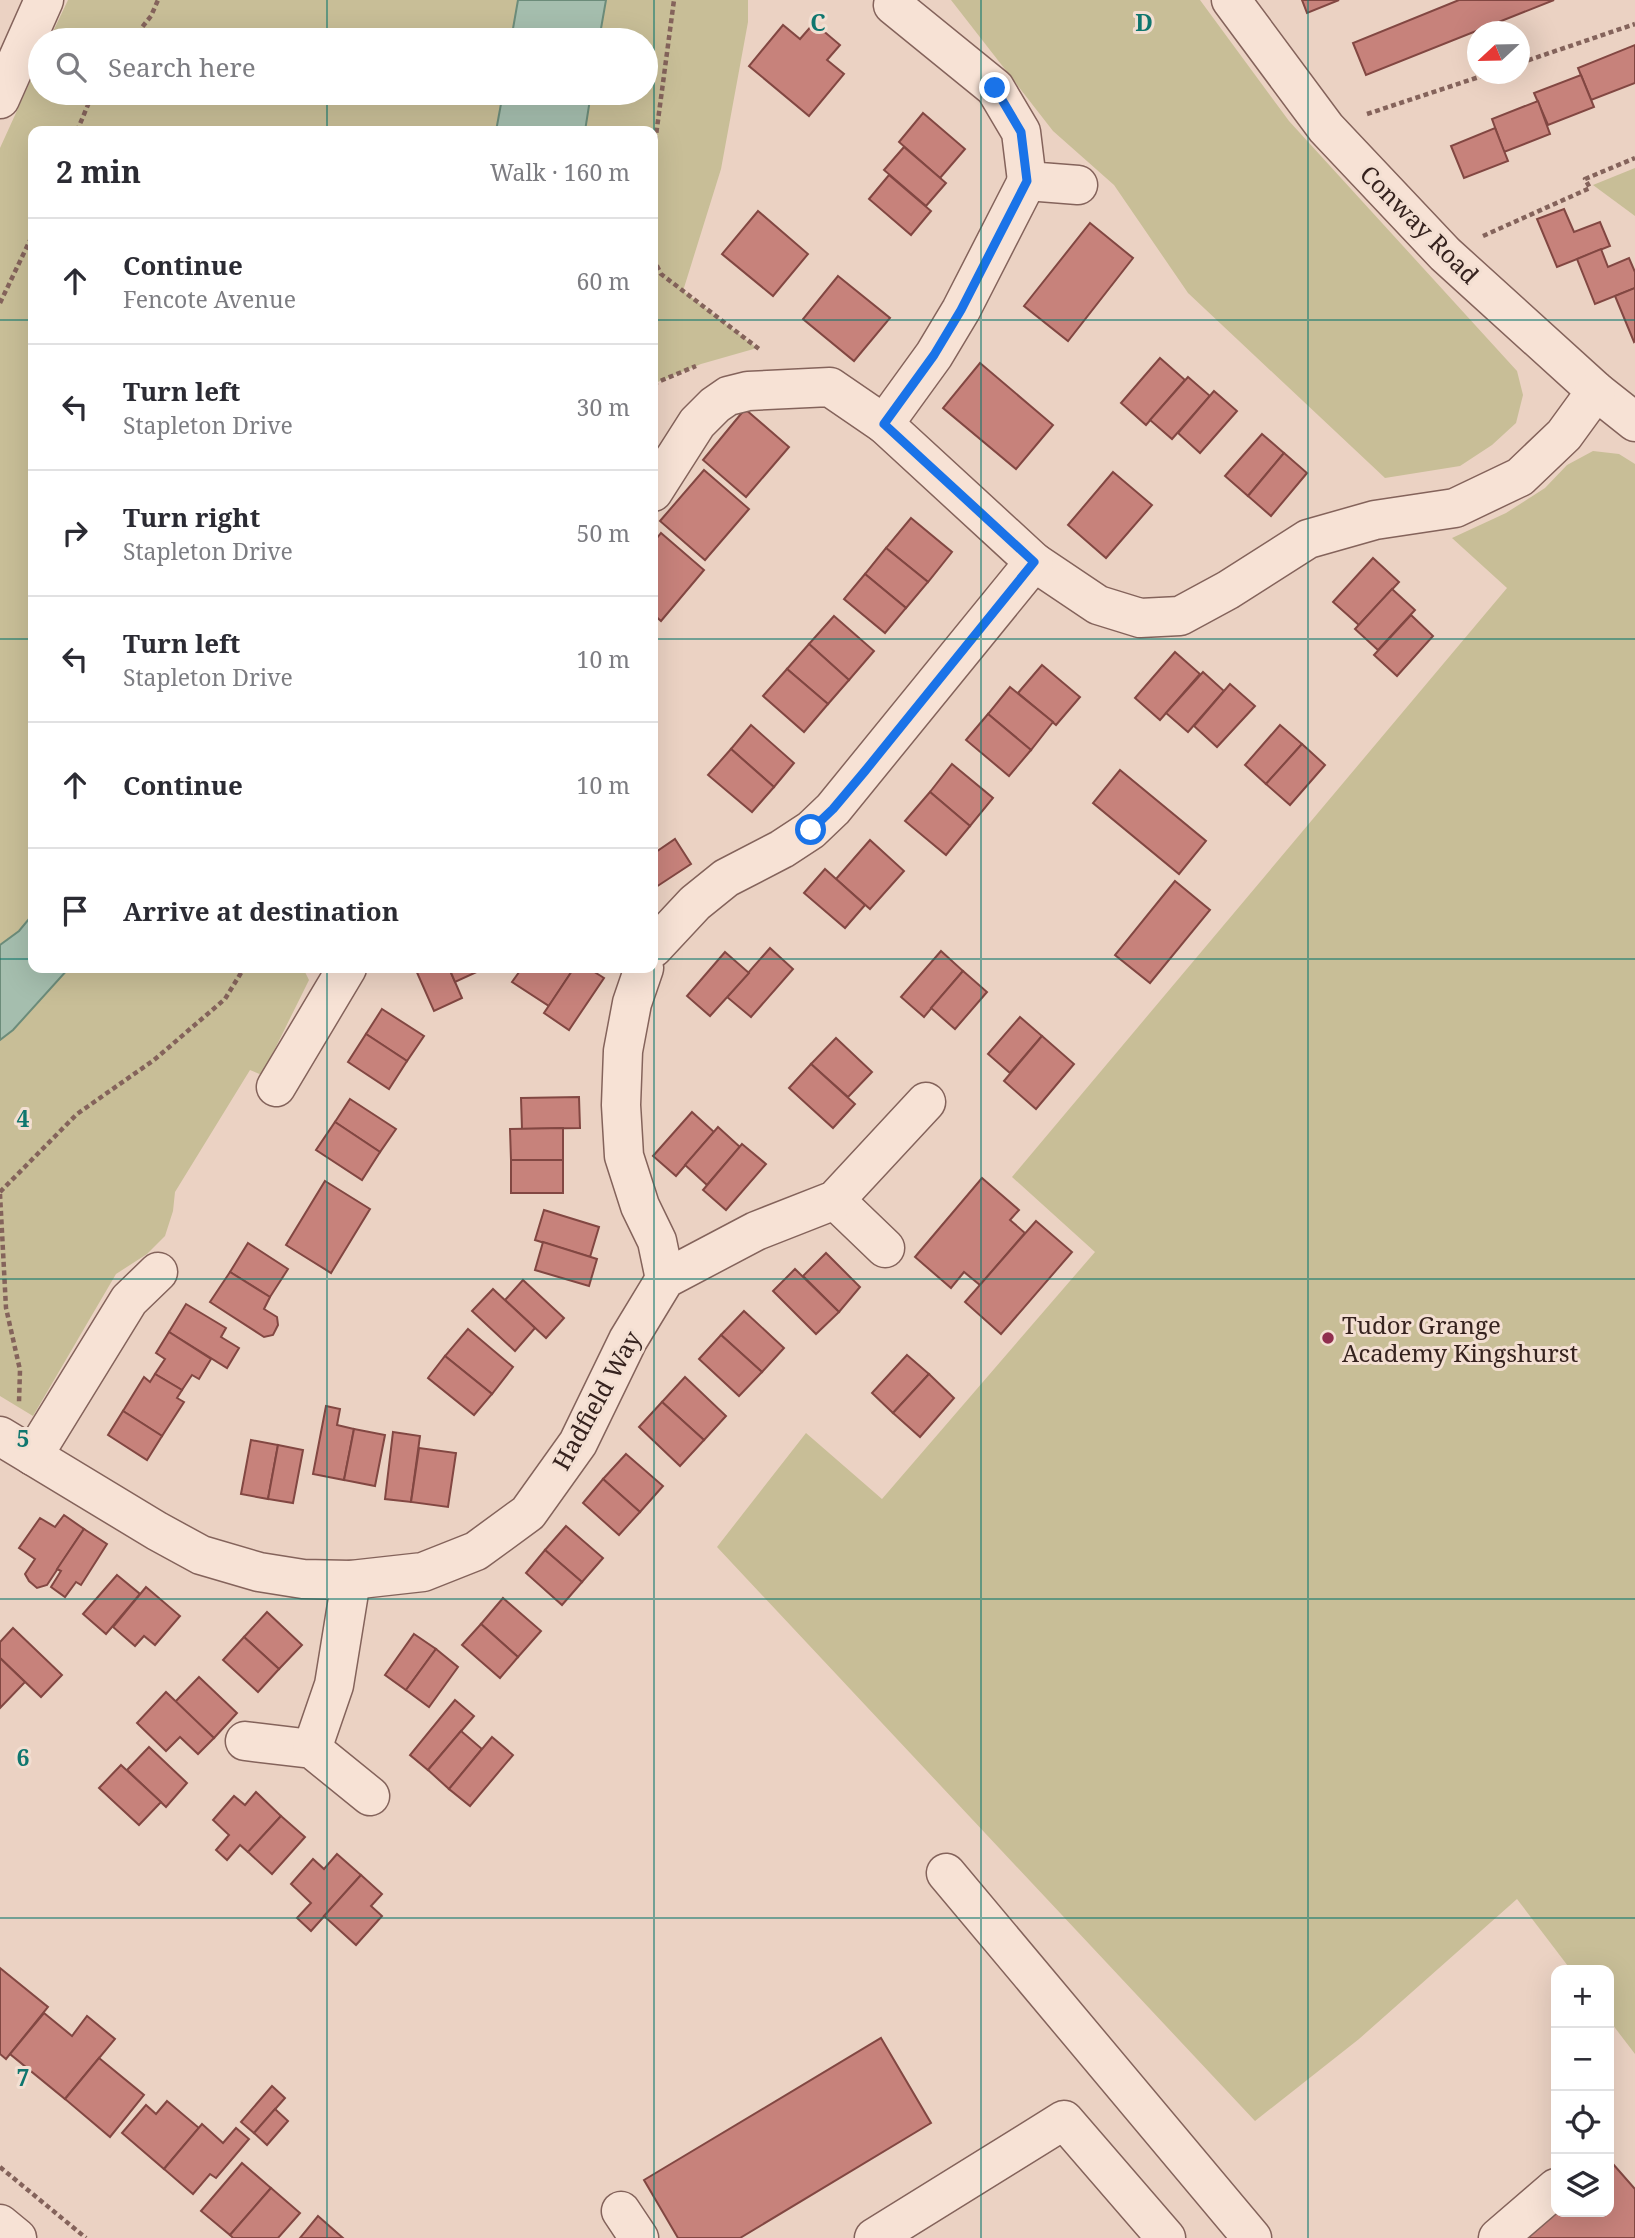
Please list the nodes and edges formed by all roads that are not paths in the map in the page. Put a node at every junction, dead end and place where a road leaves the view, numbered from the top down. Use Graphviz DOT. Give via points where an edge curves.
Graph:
graph roads {
  1 [pos="44,0"];
  2 [pos="1231,0"];
  3 [pos="893,5"];
  4 [pos="32,28"];
  5 [pos="28,36"];
  6 [pos="0,99"];
  7 [pos="1027,181"];
  8 [pos="1077,185"];
  9 [pos="1596,391"];
  10 [pos="1635,422"];
  11 [pos="884,424"];
  12 [pos="658,484"];
  13 [pos="1034,562"];
  14 [pos="658,943"];
  15 [pos="344,973"];
  16 [pos="642,973"];
  17 [pos="276,1087"];
  18 [pos="926,1102"];
  19 [pos="835,1200"];
  20 [pos="885,1248"];
  21 [pos="158,1272"];
  22 [pos="665,1279"];
  23 [pos="9,1421"];
  24 [pos="33,1456"];
  25 [pos="351,1580"];
  26 [pos="245,1741"];
  27 [pos="312,1749"];
  28 [pos="370,1796"];
  29 [pos="946,1873"];
  30 [pos="1551,2192"];
  31 [pos="0,2224"];
  32 [pos="17,2238"];
  33 [pos="874,2238"];
  34 [pos="1166,2238"];
  35 [pos="1252,2238"];
  36 [pos="1498,2238"];
  1 -- 4 [label="street"];
  2 -- 9 [label="street, Conway Road" via="1326,128 1445,254"];
  3 -- 7 [label="street" via="995,88 1021,132"];
  5 -- 6 [label="street"];
  7 -- 8 [label="street"];
  7 -- 11 [label="street" via="961,310"];
  9 -- 10 [label="street, Conway Road"];
  9 -- 13 [label="street" via="1564,435 1520,477 1455,508 1375,520 1308,539 1180,616 1140,618 1098,605"];
  11 -- 12 [label="street" via="830,387 728,396 697,423"];
  11 -- 13 [label="street"];
  13 -- 14 [label="street" via="833,809 782,849 726,878"];
  15 -- 17 [label="street"];
  16 -- 22 [label="street" via="623,1051 621,1105 625,1156 640,1206 657,1241"];
  18 -- 19 [label="street"];
  19 -- 20 [label="street"];
  19 -- 22 [label="street" via="756,1231"];
  21 -- 24 [label="street" via="129,1300"];
  22 -- 25 [label="street, Hadfield Way" via="628,1340 578,1443 528,1513 476,1551 423,1572"];
  23 -- 24 [label="street, Hadfield Way"];
  24 -- 25 [label="street, Hadfield Way" via="201,1555 259,1572"];
  25 -- 27 [label="street" via="334,1685"];
  26 -- 27 [label="street"];
  27 -- 28 [label="street"];
  29 -- 35 [label="street"];
  30 -- 36 [label="street"];
  31 -- 32 [label="street"];
  33 -- 34 [label="street" via="1064,2120"];
}
